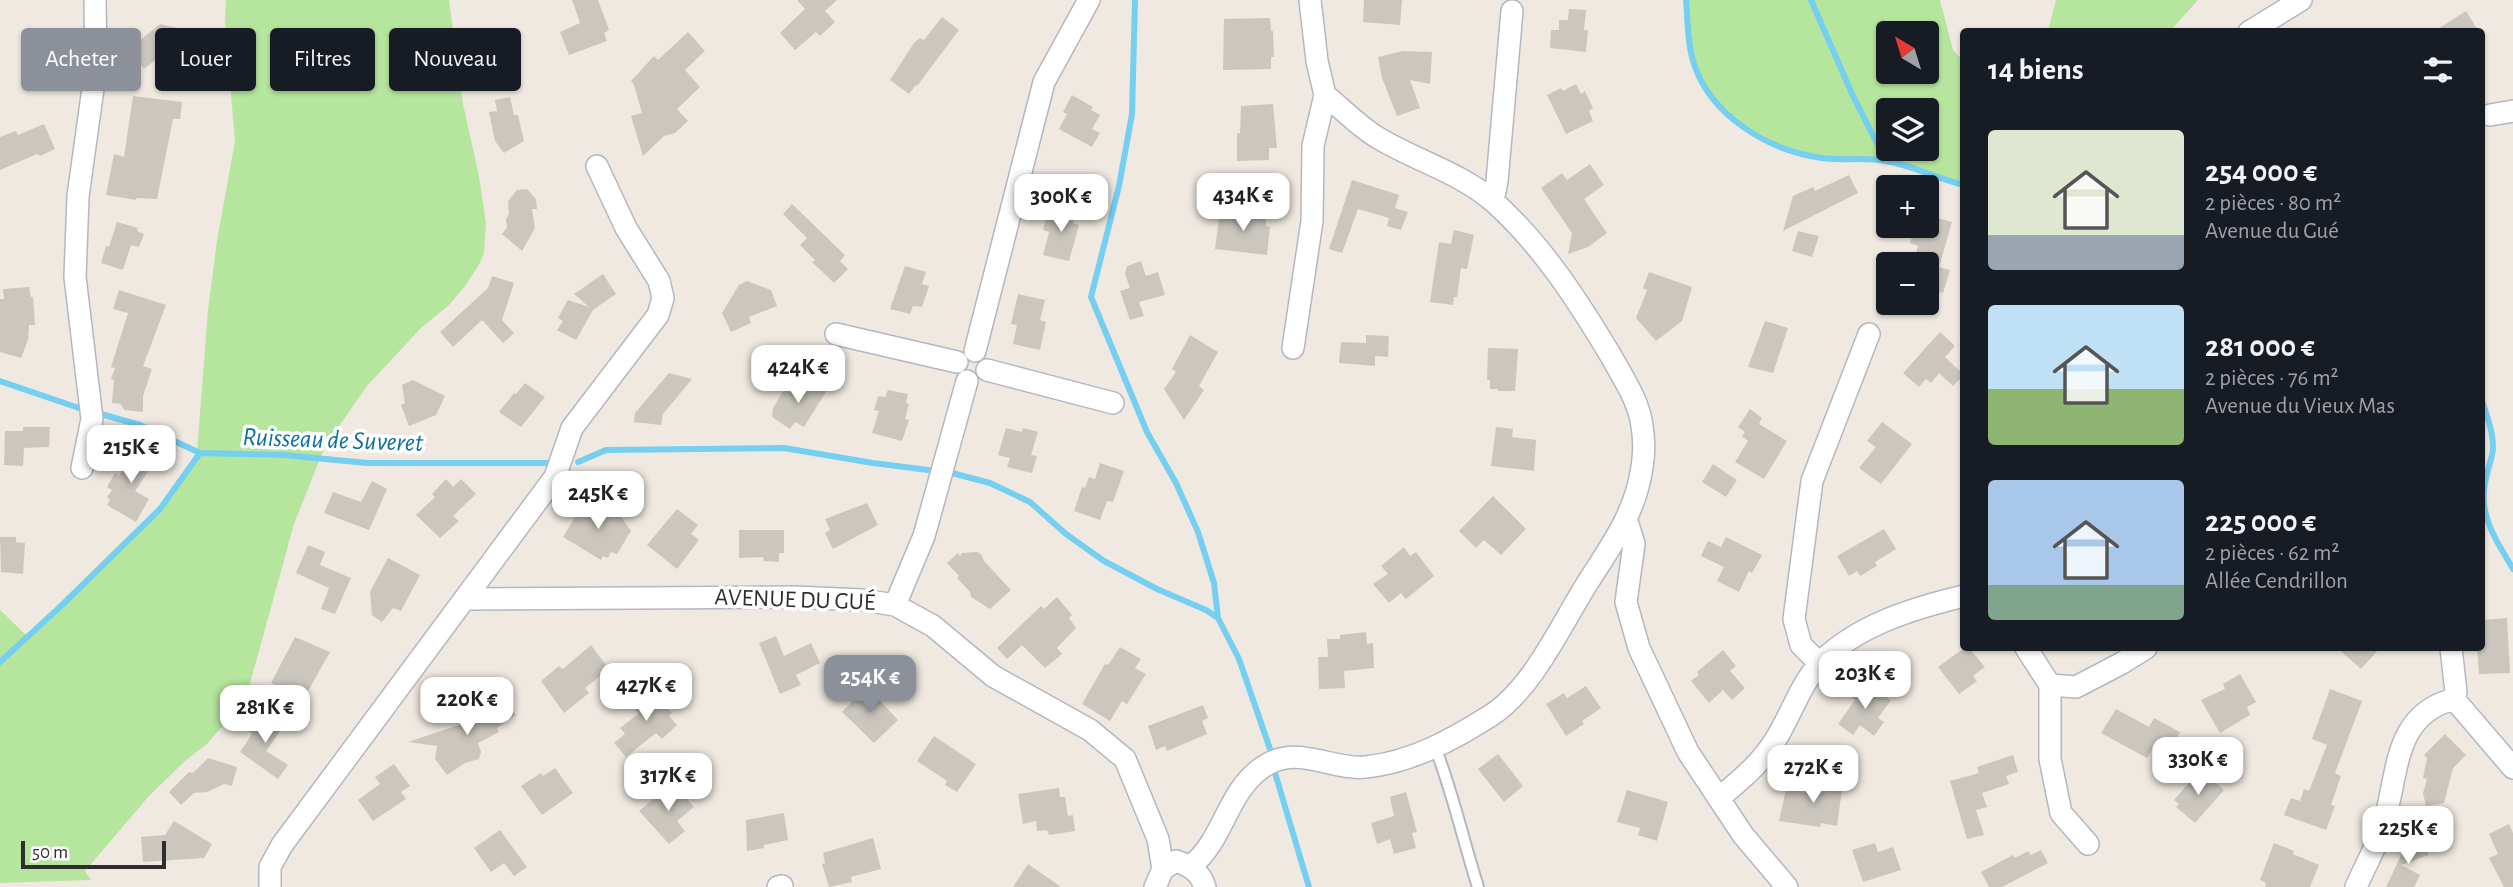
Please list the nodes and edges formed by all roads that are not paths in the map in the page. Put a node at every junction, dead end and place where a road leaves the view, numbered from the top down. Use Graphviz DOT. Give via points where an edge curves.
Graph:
graph roads {
  1 [pos="95,0"];
  2 [pos="1089,0"];
  3 [pos="1310,0"];
  4 [pos="2301,0"];
  5 [pos="1512,11"];
  6 [pos="2256,28"];
  7 [pos="1325,95"];
  8 [pos="2513,111"];
  9 [pos="2490,116"];
  10 [pos="597,166"];
  11 [pos="1493,201"];
  12 [pos="836,334"];
  13 [pos="1868,334"];
  14 [pos="1293,348"];
  15 [pos="966,365"];
  16 [pos="1113,403"];
  17 [pos="82,468"];
  18 [pos="1627,521"];
  19 [pos="1960,597"];
  20 [pos="467,599"];
  21 [pos="895,605"];
  22 [pos="2028,651"];
  23 [pos="2141,651"];
  24 [pos="2451,651"];
  25 [pos="1820,664"];
  26 [pos="2050,685"];
  27 [pos="2454,699"];
  28 [pos="1435,747"];
  29 [pos="2513,768"];
  30 [pos="1719,798"];
  31 [pos="2088,844"];
  32 [pos="1191,866"];
  33 [pos="1159,878"];
  34 [pos="270,887"];
  35 [pos="1205,887"];
  36 [pos="1478,887"];
  37 [pos="1787,887"];
  38 [pos="2356,887"];
  1 -- 17 [label="street" via="96,67 78,197 75,277 92,419"];
  2 -- 15 [label="street" via="1044,82"];
  3 -- 7 [label="street"];
  4 -- 6 [label="street"];
  5 -- 11 [label="street"];
  7 -- 11 [label="street" via="1378,138"];
  7 -- 14 [label="street" via="1313,146 1312,221"];
  8 -- 9 [label="street"];
  10 -- 20 [label="street" via="626,228 659,281 663,298 658,315 572,428 555,477"];
  11 -- 18 [label="street" via="1539,250 1583,310 1629,388 1642,426 1642,467"];
  12 -- 15 [label="street"];
  13 -- 25 [label="street" via="1810,494 1794,620 1801,645"];
  15 -- 16 [label="street" via="972,382 982,379 987,370"];
  15 -- 21 [label="street" via="924,537"];
  18 -- 28 [label="street" via="1530,678 1494,714"];
  18 -- 30 [label="street" via="1634,544 1626,602 1639,648 1688,752"];
  19 -- 25 [label="street" via="1906,611 1852,638"];
  20 -- 21 [label="street, AVENUE DU GUÉ" via="795,597"];
  20 -- 34 [label="street" via="282,845 270,867"];
  21 -- 33 [label="street, AVENUE DU GUÉ" via="933,626 993,676 1090,730 1125,759 1158,839"];
  22 -- 26 [label="street"];
  23 -- 26 [label="street" via="2076,687"];
  24 -- 27 [label="street"];
  25 -- 30 [label="street" via="1759,764"];
  26 -- 31 [label="street" via="2050,759 2061,813"];
  27 -- 29 [label="street"];
  27 -- 38 [label="street" via="2437,704 2410,727 2384,825"];
  28 -- 32 [label="street" via="1401,761 1362,768 1286,757 1264,766 1240,787 1209,846"];
  28 -- 36 [label="lane"];
  30 -- 37 [label="street"];
  32 -- 33 [label="street" via="1176,861"];
  32 -- 35 [label="street"];
}
